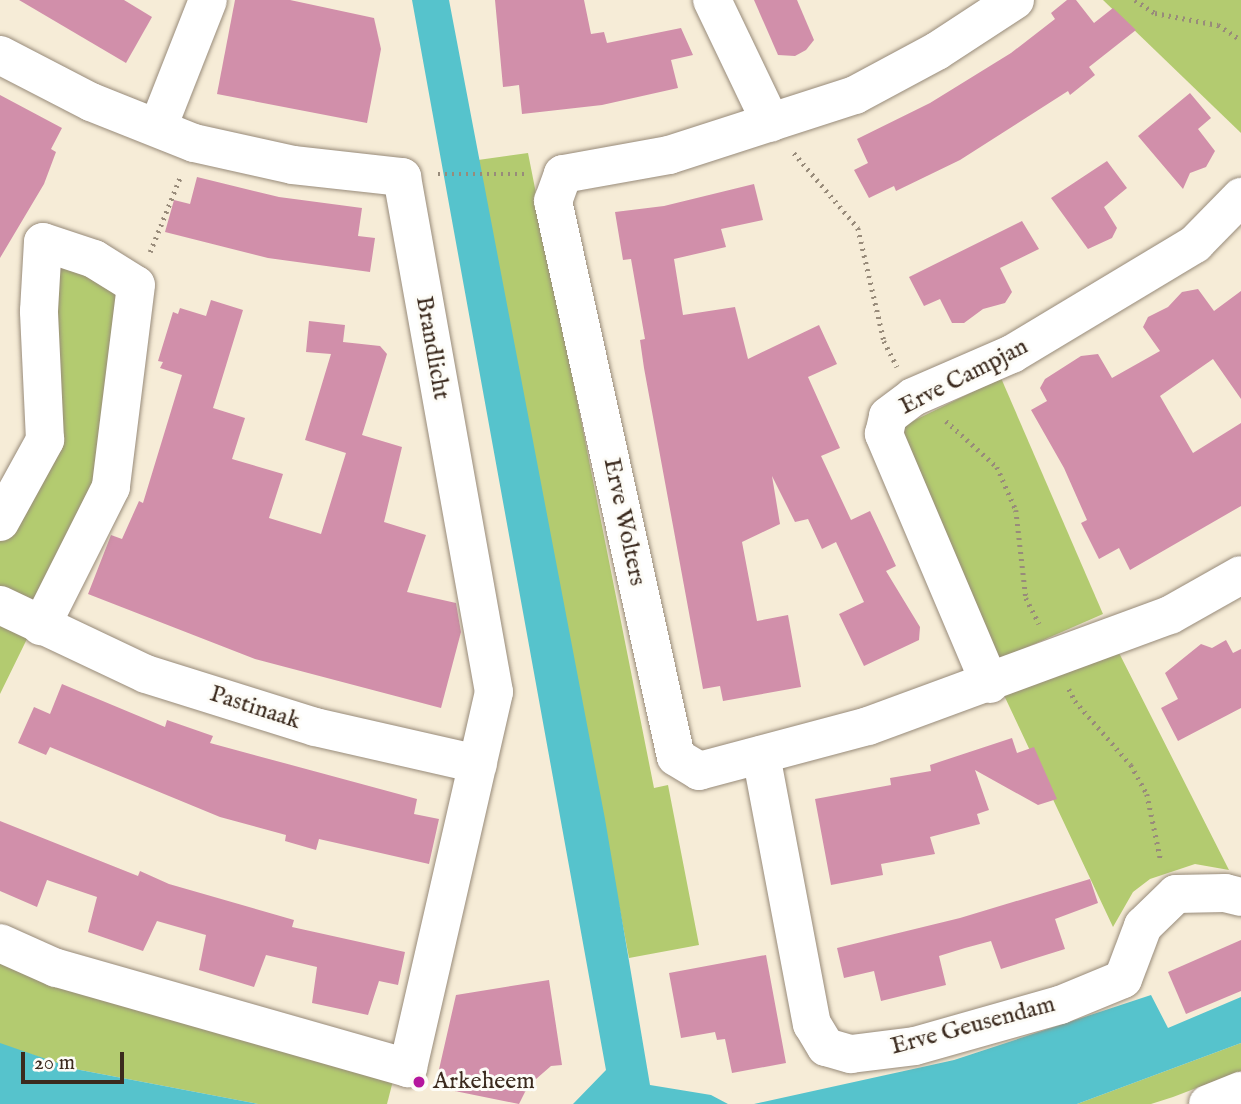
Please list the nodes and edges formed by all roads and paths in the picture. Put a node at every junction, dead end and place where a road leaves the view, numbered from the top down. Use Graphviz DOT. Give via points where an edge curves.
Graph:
graph roads {
  1 [pos="208,0"];
  2 [pos="712,0"];
  3 [pos="1014,0"];
  4 [pos="1135,0"];
  5 [pos="1241,40"];
  6 [pos="0,55"];
  7 [pos="771,123"];
  8 [pos="158,127"];
  9 [pos="194,143"];
  10 [pos="428,174"];
  11 [pos="498,175"];
  12 [pos="1241,197"];
  13 [pos="136,285"];
  14 [pos="913,397"];
  15 [pos="0,522"];
  16 [pos="1241,575"];
  17 [pos="0,605"];
  18 [pos="41,626"];
  19 [pos="1057,659"];
  20 [pos="989,684"];
  21 [pos="761,755"];
  22 [pos="478,764"];
  23 [pos="1176,894"];
  24 [pos="1241,897"];
  25 [pos="0,943"];
  26 [pos="1241,1091"];
  27 [pos="1208,1104"];
  1 -- 8 [label="street"];
  2 -- 7 [label="street"];
  3 -- 7 [label="street, Erve Wolters" via="937,51 855,94"];
  4 -- 5 [label="path" via="1155,13 1218,25"];
  6 -- 8 [label="street, Brandlicht" via="92,102"];
  7 -- 14 [label="path" via="858,228 884,341"];
  7 -- 21 [label="street, Erve Wolters" via="669,155 563,174 553,201 676,757 699,771"];
  8 -- 9 [label="street, Brandlicht"];
  9 -- 13 [label="path"];
  9 -- 22 [label="street, Brandlicht" via="293,165 402,177 494,692"];
  10 -- 11 [label="path"];
  12 -- 14 [label="street, Erve Campjan" via="1195,244 1085,312 1012,354"];
  13 -- 15 [label="street" via="94,259 43,242 39,311 45,440"];
  13 -- 18 [label="street" via="111,487"];
  14 -- 19 [label="path" via="962,433 997,467 1016,510 1026,598"];
  14 -- 20 [label="street, Erve Campjan" via="888,416 884,434"];
  16 -- 19 [label="street, Erve Wolters" via="1170,615"];
  17 -- 18 [label="street, Pastinaak"];
  18 -- 22 [label="street, Pastinaak" via="159,678 315,727"];
  19 -- 20 [label="street, Erve Wolters"];
  19 -- 23 [label="path" via="1075,701 1130,765 1147,794 1155,847"];
  20 -- 21 [label="street, Erve Wolters" via="868,726"];
  21 -- 23 [label="street, Erve Geusendam" via="812,1024 826,1047 851,1054 915,1046 1060,1004 1123,979 1143,926"];
  22 -- 25 [label="street" via="408,1068 56,968"];
  23 -- 24 [label="street"];
  26 -- 27 [label="street"];
}
